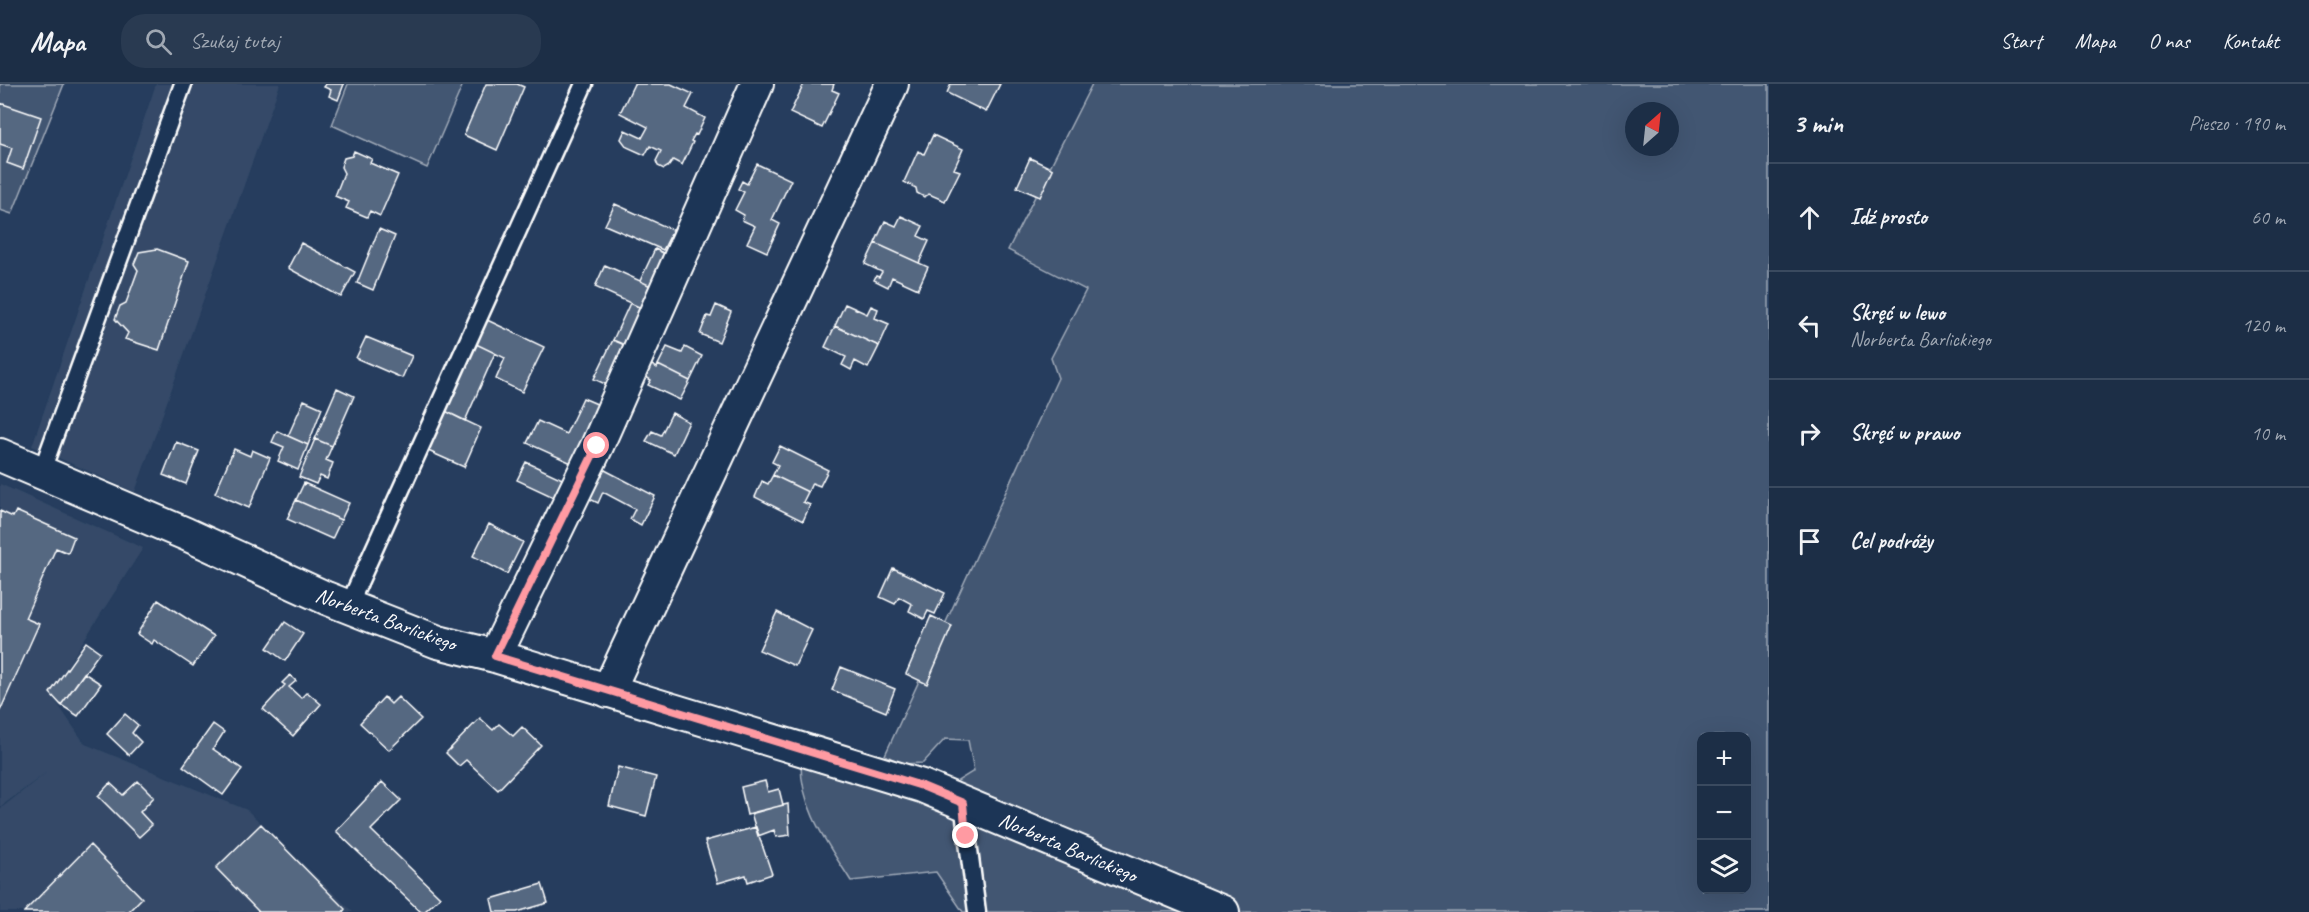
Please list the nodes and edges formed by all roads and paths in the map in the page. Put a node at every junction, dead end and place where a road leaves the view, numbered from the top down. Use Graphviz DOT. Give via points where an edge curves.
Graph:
graph roads {
  1 [pos="183,84"];
  2 [pos="584,84"];
  3 [pos="757,84"];
  4 [pos="892,84"];
  5 [pos="0,455"];
  6 [pos="41,473"];
  7 [pos="348,607"];
  8 [pos="495,656"];
  9 [pos="608,691"];
  10 [pos="963,803"];
  11 [pos="977,912"];
  12 [pos="1223,912"];
  1 -- 6 [label="lane"];
  2 -- 7 [label="lane"];
  3 -- 8 [label="street" via="597,446"];
  4 -- 9 [label="street"];
  5 -- 6 [label="street, Norberta Barlickiego"];
  6 -- 7 [label="street, Norberta Barlickiego"];
  7 -- 8 [label="street, Norberta Barlickiego" via="438,642"];
  8 -- 9 [label="street, Norberta Barlickiego"];
  9 -- 10 [label="street, Norberta Barlickiego" via="837,759"];
  10 -- 11 [label="lane"];
  10 -- 12 [label="street, Norberta Barlickiego"];
}
